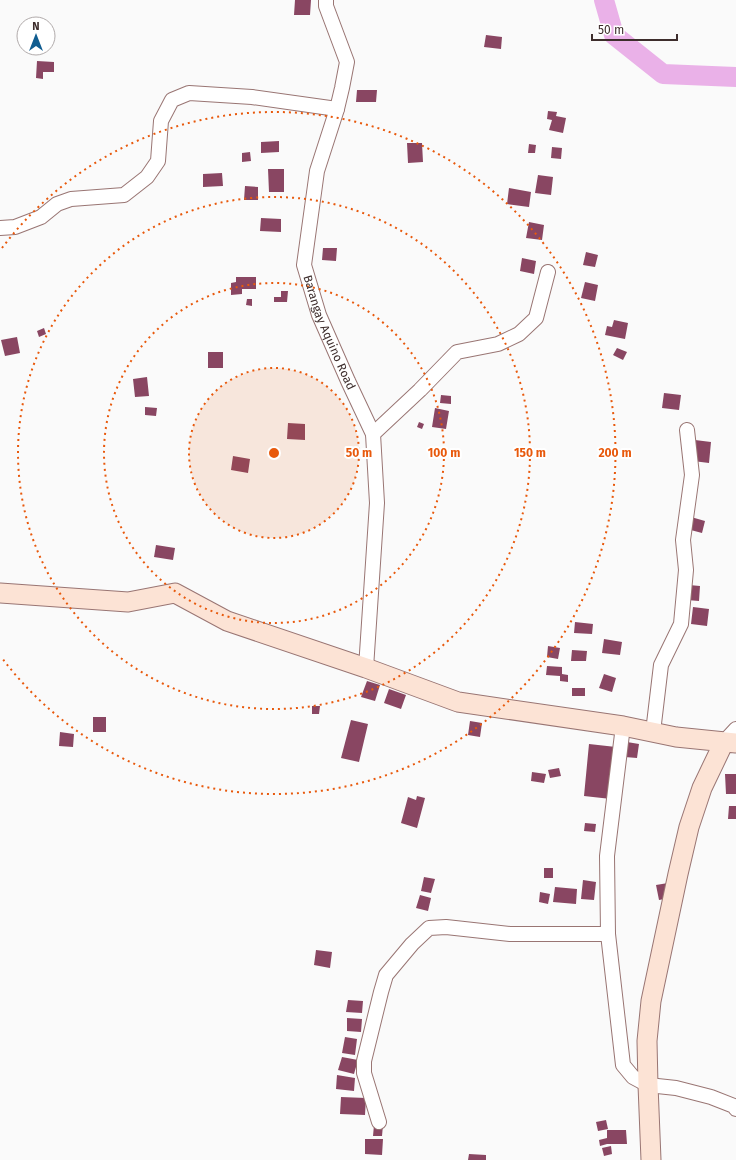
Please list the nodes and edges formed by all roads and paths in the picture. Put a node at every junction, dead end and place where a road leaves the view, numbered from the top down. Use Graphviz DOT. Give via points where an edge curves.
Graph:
graph roads {
  1 [pos="326,0"];
  2 [pos="337,109"];
  3 [pos="0,228"];
  4 [pos="548,272"];
  5 [pos="687,430"];
  6 [pos="373,434"];
  7 [pos="0,593"];
  8 [pos="366,668"];
  9 [pos="623,726"];
  10 [pos="653,732"];
  11 [pos="732,738"];
  12 [pos="608,934"];
  13 [pos="648,1085"];
  14 [pos="736,1109"];
  15 [pos="379,1122"];
  16 [pos="651,1160"];
  1 -- 2 [label="street, Barangay Aquino Road" via="347,62"];
  2 -- 3 [label="street" via="252,97 189,93 172,100 161,121 158,161 147,177 124,195 71,199 57,204 41,217 15,227"];
  2 -- 6 [label="street, Barangay Aquino Road" via="317,171 304,264 319,315"];
  4 -- 6 [label="street" via="536,318 519,334 498,344 457,352"];
  5 -- 10 [label="street" via="692,475 684,540 686,570 681,616 680,624 661,665"];
  6 -- 8 [label="street, Barangay Aquino Road" via="376,503"];
  7 -- 8 [label="street" via="128,602 175,593 227,621"];
  8 -- 9 [label="street" via="458,702"];
  9 -- 10 [label="street"];
  9 -- 12 [label="street" via="607,856"];
  10 -- 11 [label="street" via="676,737"];
  11 -- 13 [label="street" via="702,788 689,827 651,1001 647,1041"];
  12 -- 13 [label="street" via="623,1065 633,1077"];
  12 -- 15 [label="street" via="510,934 446,927 429,928 386,975 381,992 364,1061 364,1073"];
  13 -- 14 [label="street" via="676,1088 711,1097"];
  13 -- 16 [label="street"];
}
